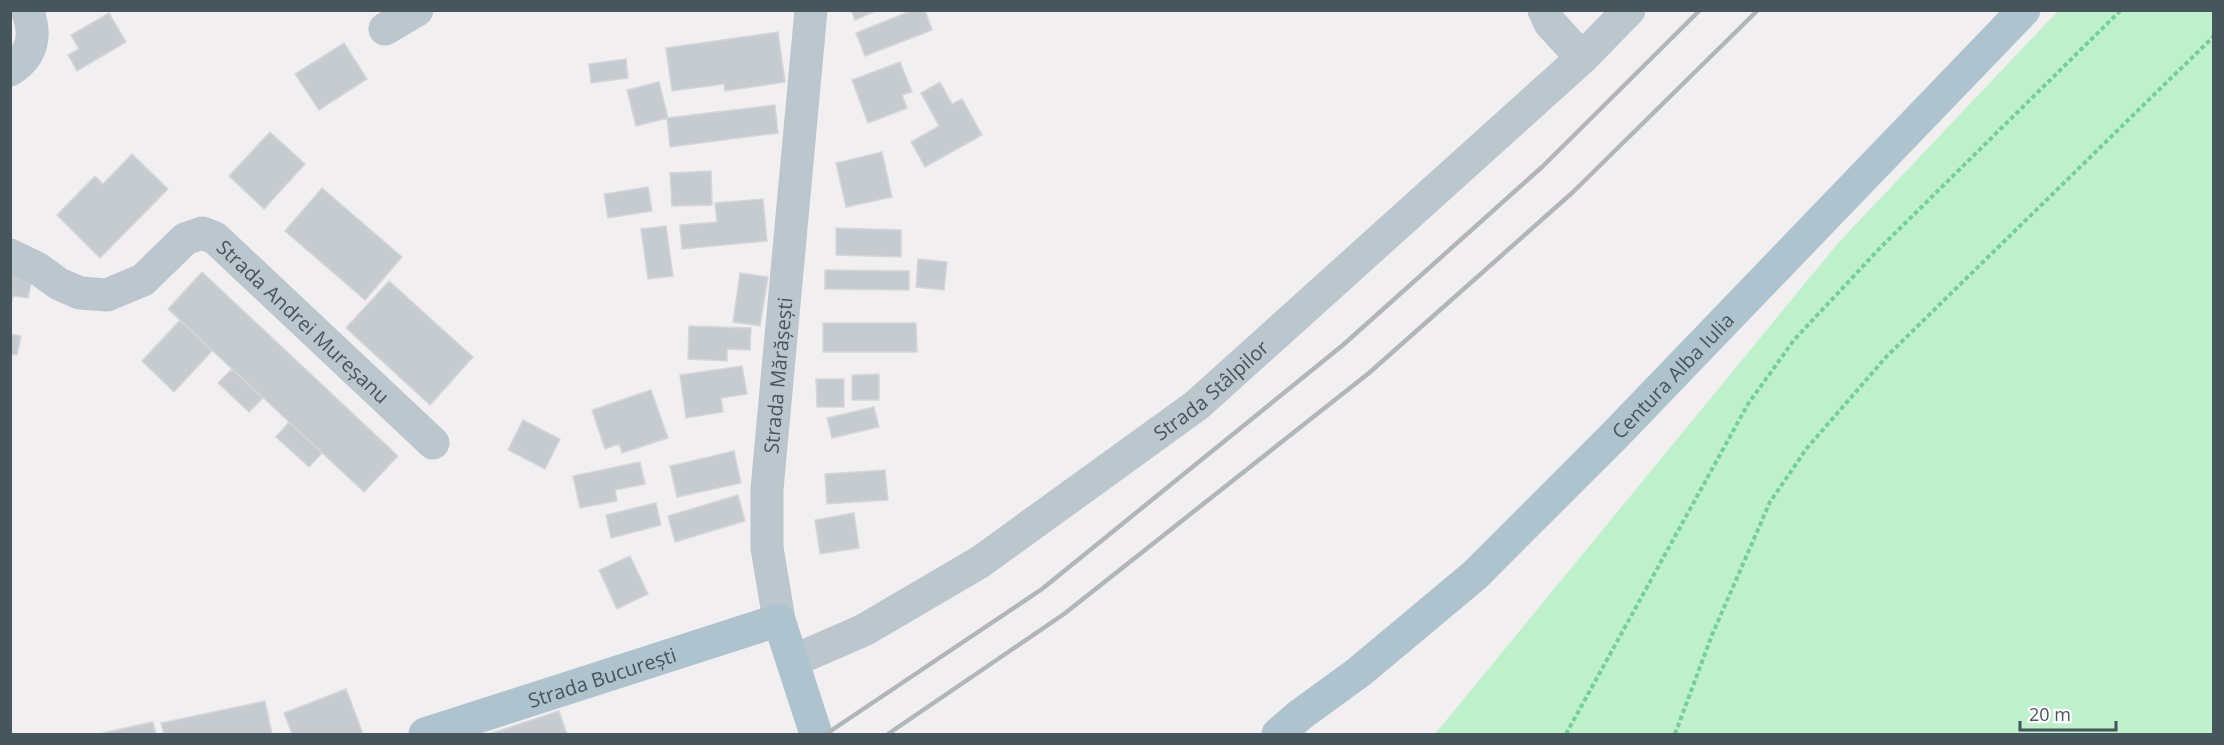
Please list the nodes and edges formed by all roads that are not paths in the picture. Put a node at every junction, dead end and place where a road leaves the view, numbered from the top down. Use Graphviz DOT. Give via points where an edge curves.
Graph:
graph roads {
  1 [pos="27,10"];
  2 [pos="417,10"];
  3 [pos="811,10"];
  4 [pos="1544,10"];
  5 [pos="1629,10"];
  6 [pos="2024,10"];
  7 [pos="385,29"];
  8 [pos="1582,58"];
  9 [pos="10,70"];
  10 [pos="10,255"];
  11 [pos="433,443"];
  12 [pos="779,620"];
  13 [pos="793,661"];
  14 [pos="1289,725"];
  15 [pos="425,735"];
  16 [pos="816,735"];
  17 [pos="1263,735"];
  1 -- 9 [label="street" via="33,24 31,47 21,63"];
  2 -- 7 [label="street"];
  3 -- 12 [label="street, Strada Mărășești" via="767,489 767,548"];
  4 -- 8 [label="street" via="1550,23"];
  5 -- 8 [label="street, Strada Stâlpilor"];
  6 -- 14 [label="main road, Centura Alba Iulia" via="1475,575"];
  8 -- 13 [label="street, Strada Stâlpilor" via="1197,405 980,562 864,630"];
  10 -- 11 [label="street, Strada Andrei Mureșanu" via="80,293 107,295 143,280 185,239 202,233 215,238"];
  12 -- 13 [label="main road, Strada Mărășești"];
  12 -- 15 [label="main road, Strada București"];
  13 -- 16 [label="main road, Strada Mărășești"];
  14 -- 17 [label="main road, Centura Alba Iulia"];
}
